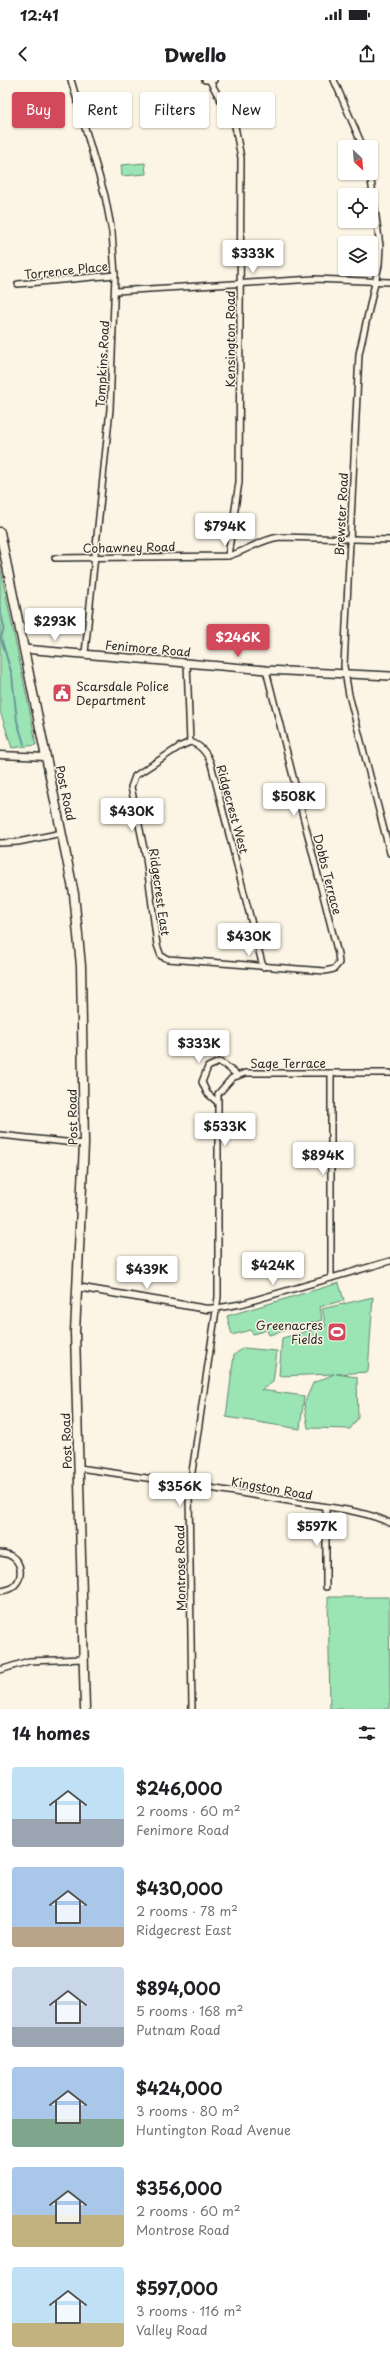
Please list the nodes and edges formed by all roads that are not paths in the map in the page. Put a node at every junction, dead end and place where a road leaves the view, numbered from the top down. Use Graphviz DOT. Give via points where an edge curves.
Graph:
graph roads {
  1 [pos="71,80"];
  2 [pos="209,80"];
  3 [pos="334,80"];
  4 [pos="360,140"];
  5 [pos="371,180"];
  6 [pos="115,275"];
  7 [pos="376,282"];
  8 [pos="390,282"];
  9 [pos="241,283"];
  10 [pos="18,284"];
  11 [pos="116,291"];
  12 [pos="0,532"];
  13 [pos="350,538"];
  14 [pos="390,540"];
  15 [pos="228,556"];
  16 [pos="55,558"];
  17 [pos="95,558"];
  18 [pos="24,649"];
  19 [pos="85,653"];
  20 [pos="187,663"];
  21 [pos="266,670"];
  22 [pos="345,674"];
  23 [pos="390,676"];
  24 [pos="190,742"];
  25 [pos="0,755"];
  26 [pos="46,757"];
  27 [pos="62,833"];
  28 [pos="389,842"];
  29 [pos="0,843"];
  30 [pos="390,853"];
  31 [pos="263,967"];
  32 [pos="331,1073"];
  33 [pos="390,1073"];
  34 [pos="237,1075"];
  35 [pos="216,1101"];
  36 [pos="0,1135"];
  37 [pos="84,1144"];
  38 [pos="390,1261"];
  39 [pos="331,1278"];
  40 [pos="77,1287"];
  41 [pos="217,1308"];
  42 [pos="79,1468"];
  43 [pos="190,1484"];
  44 [pos="326,1507"];
  45 [pos="390,1523"];
  46 [pos="0,1553"];
  47 [pos="326,1587"];
  48 [pos="0,1591"];
  49 [pos="84,1659"];
  50 [pos="0,1670"];
  51 [pos="85,1709"];
  52 [pos="192,1709"];
  1 -- 6 [label="street, Tompkins Road" via="105,196 112,232"];
  2 -- 9 [label="street, Kensington Road" via="233,120 240,150"];
  3 -- 4 [label="street"];
  5 -- 7 [label="street, Brewster Road" via="380,246"];
  6 -- 10 [label="street, Torrence Place"];
  6 -- 11 [label="street, Tompkins Road"];
  7 -- 8 [label="street"];
  7 -- 9 [label="street" via="314,279"];
  7 -- 13 [label="street, Brewster Road" via="359,354"];
  9 -- 11 [label="street"];
  9 -- 15 [label="street, Kensington Road" via="239,482"];
  11 -- 17 [label="street, Tompkins Road" via="110,409"];
  12 -- 18 [label="main road, Post Road"];
  13 -- 14 [label="street, Cohawney Road"];
  13 -- 15 [label="street, Cohawney Road" via="276,537"];
  13 -- 22 [label="street, Brewster Road"];
  15 -- 17 [label="street, Cohawney Road"];
  16 -- 17 [label="street, Cohawney Road"];
  17 -- 19 [label="street, Tompkins Road"];
  18 -- 19 [label="main road, Fenimore Road"];
  18 -- 26 [label="main road, Post Road"];
  19 -- 20 [label="main road, Fenimore Road"];
  20 -- 21 [label="main road, Fenimore Road"];
  20 -- 24 [label="street"];
  21 -- 22 [label="main road, Fenimore Road"];
  21 -- 31 [label="street, Dobbs Terrace" via="338,954 337,967 325,971"];
  22 -- 23 [label="main road, Fenimore Road"];
  22 -- 28 [label="street, Brewster Road"];
  24 -- 31 [label="street, Ridgecrest West" via="200,747 211,764"];
  24 -- 31 [label="street, Ridgecrest East" via="140,772 135,776 131,787 146,858 157,945 163,958"];
  25 -- 26 [label="street"];
  26 -- 27 [label="main road, Post Road"];
  27 -- 29 [label="street"];
  27 -- 37 [label="main road, Post Road" via="80,939"];
  28 -- 30 [label="street, Brewster Road"];
  32 -- 33 [label="street, Sage Terrace"];
  32 -- 34 [label="street, Sage Terrace"];
  32 -- 39 [label="street"];
  34 -- 35 [label="street, Sage Terrace" via="221,1088"];
  34 -- 35 [label="street" via="218,1062 208,1067 202,1082 207,1093"];
  35 -- 41 [label="street"];
  36 -- 37 [label="street"];
  37 -- 40 [label="main road, Post Road"];
  38 -- 39 [label="street"];
  39 -- 41 [label="street" via="242,1304"];
  40 -- 41 [label="street" via="207,1309"];
  40 -- 42 [label="main road, Post Road" via="75,1332"];
  41 -- 43 [label="street, Montrose Road"];
  42 -- 43 [label="street, Kingston Road"];
  42 -- 49 [label="main road, Post Road"];
  43 -- 44 [label="street, Kingston Road"];
  43 -- 52 [label="street, Montrose Road"];
  44 -- 45 [label="street, Kingston Road" via="373,1516"];
  44 -- 47 [label="street"];
  46 -- 48 [label="street" via="16,1559 21,1574 17,1585"];
  49 -- 50 [label="street" via="29,1661"];
  49 -- 51 [label="main road, Post Road"];
}
